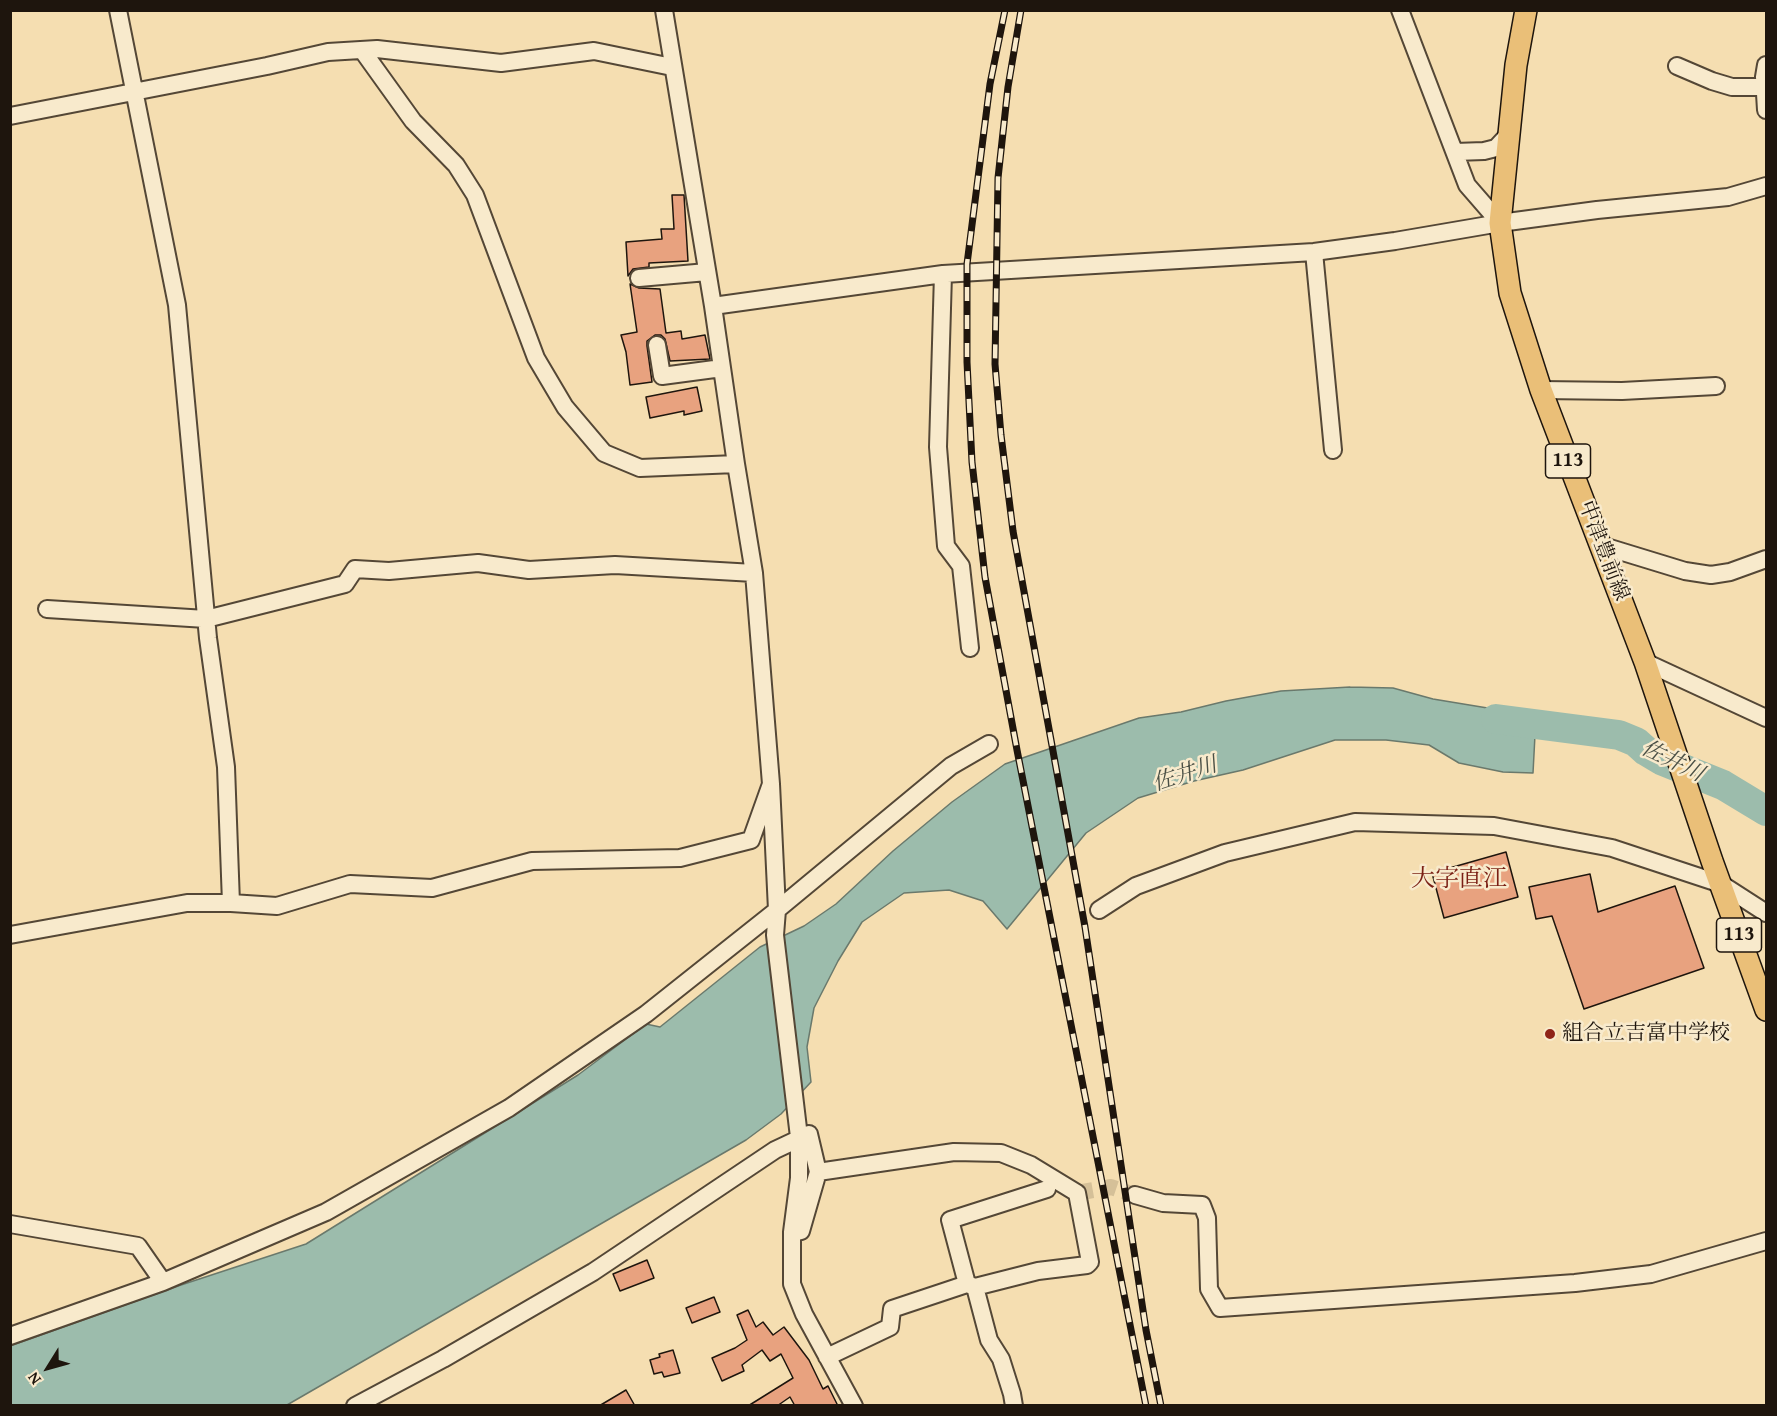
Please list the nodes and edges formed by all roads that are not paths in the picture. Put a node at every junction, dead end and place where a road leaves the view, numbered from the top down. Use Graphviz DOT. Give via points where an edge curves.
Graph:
graph roads {
  1 [pos="118,10"];
  2 [pos="664,10"];
  3 [pos="1400,10"];
  4 [pos="1526,10"];
  5 [pos="362,50"];
  6 [pos="1767,65"];
  7 [pos="1677,66"];
  8 [pos="672,67"];
  9 [pos="1765,87"];
  10 [pos="134,92"];
  11 [pos="1767,111"];
  12 [pos="10,116"];
  13 [pos="1508,135"];
  14 [pos="1455,152"];
  15 [pos="1767,186"];
  16 [pos="1500,223"];
  17 [pos="1314,252"];
  18 [pos="707,272"];
  19 [pos="943,274"];
  20 [pos="639,278"];
  21 [pos="713,306"];
  22 [pos="657,345"];
  23 [pos="722,368"];
  24 [pos="1716,386"];
  25 [pos="1541,390"];
  26 [pos="1333,450"];
  27 [pos="735,464"];
  28 [pos="1600,545"];
  29 [pos="1767,559"];
  30 [pos="754,573"];
  31 [pos="47,609"];
  32 [pos="206,619"];
  33 [pos="970,648"];
  34 [pos="1645,662"];
  35 [pos="1767,718"];
  36 [pos="989,744"];
  37 [pos="771,784"];
  38 [pos="1721,884"];
  39 [pos="231,903"];
  40 [pos="777,910"];
  41 [pos="1099,910"];
  42 [pos="1767,913"];
  43 [pos="10,935"];
  44 [pos="1767,1010"];
  45 [pos="799,1137"];
  46 [pos="818,1172"];
  47 [pos="1047,1189"];
  48 [pos="1136,1195"];
  49 [pos="10,1224"];
  50 [pos="792,1232"];
  51 [pos="1767,1241"];
  52 [pos="163,1282"];
  53 [pos="971,1286"];
  54 [pos="10,1336"];
  55 [pos="827,1357"];
  56 [pos="355,1406"];
  57 [pos="854,1406"];
  58 [pos="1014,1406"];
  1 -- 10 [label="street"];
  2 -- 8 [label="street"];
  3 -- 14 [label="street"];
  4 -- 13 [label="main road, 中津豊前線 / 113"];
  5 -- 8 [label="street" via="501,63 594,51"];
  5 -- 10 [label="street" via="328,52"];
  5 -- 27 [label="street" via="413,121 456,165 475,195 536,358 565,407 604,453 640,468"];
  6 -- 9 [label="street"];
  7 -- 9 [label="street" via="1732,87"];
  8 -- 18 [label="street"];
  9 -- 11 [label="street"];
  10 -- 12 [label="street"];
  10 -- 32 [label="street" via="177,305"];
  13 -- 14 [label="street" via="1496,148 1484,152"];
  13 -- 16 [label="main road, 中津豊前線 / 113"];
  14 -- 16 [label="street" via="1467,185"];
  15 -- 16 [label="street" via="1728,197"];
  16 -- 17 [label="street"];
  16 -- 25 [label="main road, 中津豊前線 / 113" via="1510,293"];
  17 -- 19 [label="street"];
  17 -- 26 [label="street"];
  18 -- 20 [label="street"];
  18 -- 21 [label="street"];
  19 -- 21 [label="street"];
  19 -- 33 [label="street" via="939,458 946,546 961,566"];
  21 -- 23 [label="street"];
  22 -- 23 [label="street" via="662,376"];
  23 -- 27 [label="street"];
  24 -- 25 [label="street"];
  25 -- 28 [label="main road, 中津豊前線 / 113"];
  27 -- 30 [label="street"];
  28 -- 29 [label="street" via="1711,575"];
  28 -- 34 [label="main road, 中津豊前線 / 113"];
  30 -- 32 [label="street" via="615,565 529,570 478,563 389,571 355,569 345,584"];
  30 -- 37 [label="street"];
  31 -- 32 [label="street"];
  32 -- 39 [label="street" via="226,767"];
  34 -- 35 [label="street"];
  34 -- 38 [label="main road, 中津豊前線 / 113"];
  36 -- 40 [label="street" via="951,766"];
  37 -- 39 [label="street" via="751,840 680,858 532,861 432,888 350,884 277,906"];
  37 -- 40 [label="street"];
  38 -- 41 [label="street" via="1612,848 1494,826 1355,822 1225,853 1136,886"];
  38 -- 42 [label="street"];
  38 -- 44 [label="main road, 中津豊前線 / 113"];
  39 -- 43 [label="street" via="187,903"];
  40 -- 45 [label="street" via="774,927"];
  40 -- 52 [label="street" via="646,1014 509,1108 326,1212"];
  45 -- 46 [label="street" via="809,1134"];
  45 -- 50 [label="street" via="799,1178"];
  45 -- 56 [label="street" via="593,1272"];
  46 -- 50 [label="street" via="801,1231"];
  46 -- 53 [label="street" via="954,1152 1001,1153 1031,1165 1077,1194 1090,1262 1087,1265"];
  47 -- 53 [label="street" via="950,1220"];
  48 -- 51 [label="street" via="1163,1203 1202,1205 1207,1218 1209,1289 1220,1308 1651,1274"];
  49 -- 52 [label="street" via="138,1246"];
  50 -- 55 [label="street" via="792,1284"];
  52 -- 54 [label="street"];
  53 -- 55 [label="street" via="892,1309 890,1327"];
  53 -- 58 [label="street"];
  55 -- 57 [label="street"];
}
